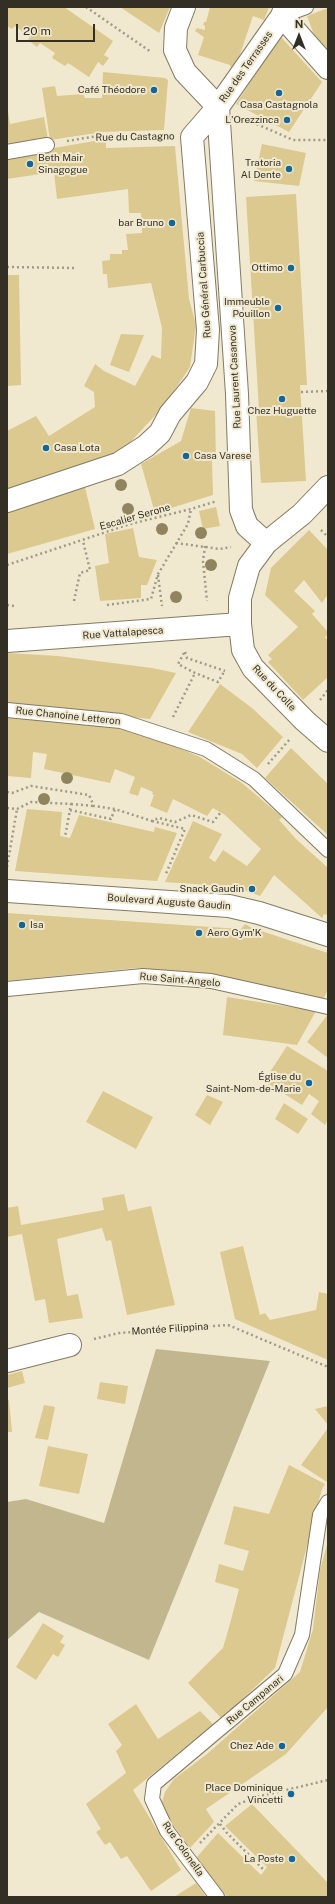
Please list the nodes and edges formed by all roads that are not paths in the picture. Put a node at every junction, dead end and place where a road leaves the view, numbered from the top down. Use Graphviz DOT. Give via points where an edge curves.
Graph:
graph roads {
  1 [pos="184,7"];
  2 [pos="290,10"];
  3 [pos="328,68"];
  4 [pos="218,107"];
  5 [pos="47,145"];
  6 [pos="7,152"];
  7 [pos="328,487"];
  8 [pos="7,501"];
  9 [pos="266,543"];
  10 [pos="240,624"];
  11 [pos="7,641"];
  12 [pos="7,710"];
  13 [pos="328,741"];
  14 [pos="328,850"];
  15 [pos="7,891"];
  16 [pos="328,935"];
  17 [pos="7,990"];
  18 [pos="328,1007"];
  19 [pos="70,1345"];
  20 [pos="7,1361"];
  21 [pos="328,1502"];
  22 [pos="152,1799"];
  23 [pos="217,1897"];
  1 -- 4 [label="street" via="176,28 175,50 185,72"];
  2 -- 3 [label="street"];
  2 -- 4 [label="street, Rue des Terrasses"];
  4 -- 8 [label="street, Rue Général Carbuccia" via="192,136 208,330 206,364 197,382 170,414 160,433 146,446 118,464"];
  4 -- 9 [label="street, Rue Laurent Casanova" via="242,510 247,526"];
  5 -- 6 [label="lane"];
  7 -- 9 [label="street, Rue du Colle" via="302,514"];
  9 -- 10 [label="street, Rue du Colle" via="249,566 240,598"];
  10 -- 11 [label="street, Rue Vattalapesca"];
  10 -- 13 [label="street, Rue du Colle" via="243,650 253,668"];
  12 -- 14 [label="lane, Rue Chanoine Letteron" via="121,721 206,749 254,779"];
  15 -- 16 [label="street, Boulevard Auguste Gaudin" via="230,906"];
  17 -- 18 [label="lane, Rue Saint-Angelo" via="144,976 211,981"];
  19 -- 20 [label="street"];
  21 -- 22 [label="lane, Rue Campanari" via="320,1515 302,1635 285,1674 154,1784"];
  22 -- 23 [label="lane, Rue Colonella" via="167,1831"];
}
